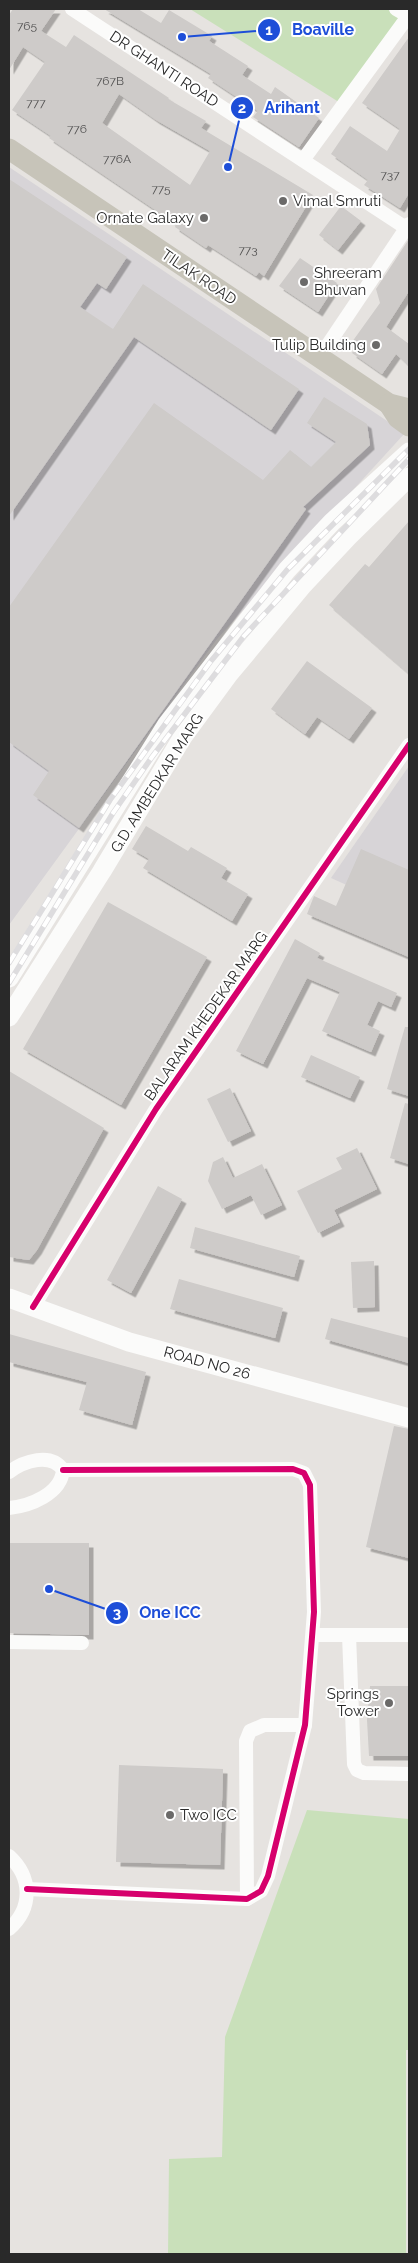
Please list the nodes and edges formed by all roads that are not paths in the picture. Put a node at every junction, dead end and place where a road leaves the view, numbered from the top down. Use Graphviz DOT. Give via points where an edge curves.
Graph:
graph roads {
  1 [pos="72,9"];
  2 [pos="405,13"];
  3 [pos="9,149"];
  4 [pos="303,160"];
  5 [pos="408,226"];
  6 [pos="319,358"];
  7 [pos="389,404"];
  8 [pos="409,409"];
  9 [pos="409,426"];
  10 [pos="409,452"];
  11 [pos="409,477"];
  12 [pos="409,746"];
  13 [pos="100,833"];
  14 [pos="119,843"];
  15 [pos="9,978"];
  16 [pos="9,1018"];
  17 [pos="9,1298"];
  18 [pos="33,1307"];
  19 [pos="409,1418"];
  20 [pos="64,1470"];
  21 [pos="9,1472"];
  22 [pos="9,1508"];
  23 [pos="312,1635"];
  24 [pos="349,1635"];
  25 [pos="409,1635"];
  26 [pos="9,1642"];
  27 [pos="82,1643"];
  28 [pos="305,1725"];
  29 [pos="409,1774"];
  30 [pos="9,1856"];
  31 [pos="27,1890"];
  32 [pos="247,1899"];
  33 [pos="9,1929"];
  1 -- 4 [label="street, DR GHANTI ROAD"];
  2 -- 4 [label="street"];
  3 -- 6 [label="main road, TILAK ROAD"];
  4 -- 5 [label="street, DR GHANTI ROAD"];
  5 -- 6 [label="street"];
  6 -- 7 [label="main road, TILAK ROAD"];
  7 -- 8 [label="main road, TILAK ROAD"];
  7 -- 9 [label="main road, TILAK ROAD" via="398,418"];
  10 -- 13 [label="main road, G.D. AMBEDKAR MARG" via="332,522 287,570 167,724"];
  11 -- 14 [label="main road, G.D. AMBEDKAR MARG" via="303,585 229,674 182,738"];
  12 -- 18 [label="street, BALARAM KHEDEKAR MARG" via="156,1109"];
  13 -- 14 [label="main road"];
  13 -- 15 [label="main road, G.D. AMBEDKAR MARG"];
  14 -- 16 [label="main road, G.D. AMBEDKAR MARG"];
  17 -- 18 [label="main road, ROAD NO 26"];
  18 -- 19 [label="main road, ROAD NO 26" via="129,1342"];
  20 -- 21 [label="street" via="51,1460 30,1461"];
  20 -- 22 [label="street" via="62,1479 49,1493 30,1504"];
  20 -- 23 [label="street" via="293,1469 304,1473 310,1485"];
  23 -- 24 [label="street"];
  23 -- 28 [label="street"];
  24 -- 25 [label="street"];
  24 -- 29 [label="street" via="354,1764 364,1773"];
  26 -- 27 [label="street"];
  28 -- 32 [label="street" via="268,1876 261,1891"];
  28 -- 32 [label="street" via="264,1725 250,1731 246,1741"];
  30 -- 31 [label="street" via="20,1868"];
  31 -- 32 [label="street"];
  31 -- 33 [label="street" via="24,1910"];
}
